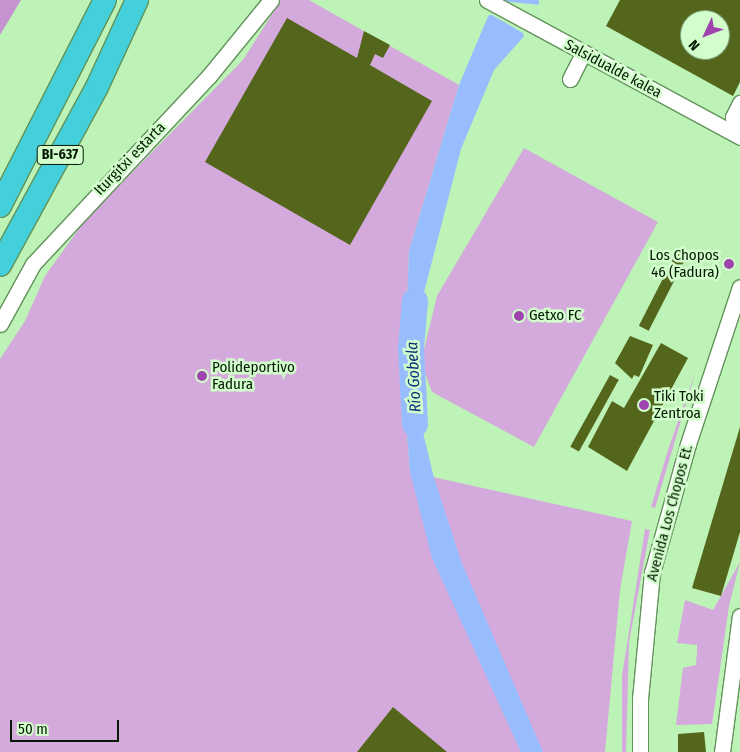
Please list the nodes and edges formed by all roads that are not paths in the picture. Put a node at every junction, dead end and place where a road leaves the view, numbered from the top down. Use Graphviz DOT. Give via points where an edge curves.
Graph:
graph roads {
  1 [pos="106,0"];
  2 [pos="137,0"];
  3 [pos="271,0"];
  4 [pos="487,0"];
  5 [pos="583,53"];
  6 [pos="570,79"];
  7 [pos="740,103"];
  8 [pos="738,135"];
  9 [pos="0,206"];
  10 [pos="0,265"];
  11 [pos="740,287"];
  12 [pos="0,324"];
  13 [pos="740,616"];
  14 [pos="640,752"];
  15 [pos="722,752"];
  1 -- 9 [label="highway, BI-637"];
  2 -- 10 [label="highway, BI-637" via="97,86"];
  3 -- 12 [label="street, Iturgitxi estarta" via="209,76 32,264"];
  4 -- 5 [label="street, Salsidualde kalea"];
  5 -- 6 [label="street"];
  5 -- 8 [label="street, Salsidualde kalea"];
  7 -- 8 [label="street" via="733,117"];
  11 -- 14 [label="street, Avenida Los Chopos Et." via="713,366 652,573 640,699"];
  13 -- 15 [label="street"];
}
